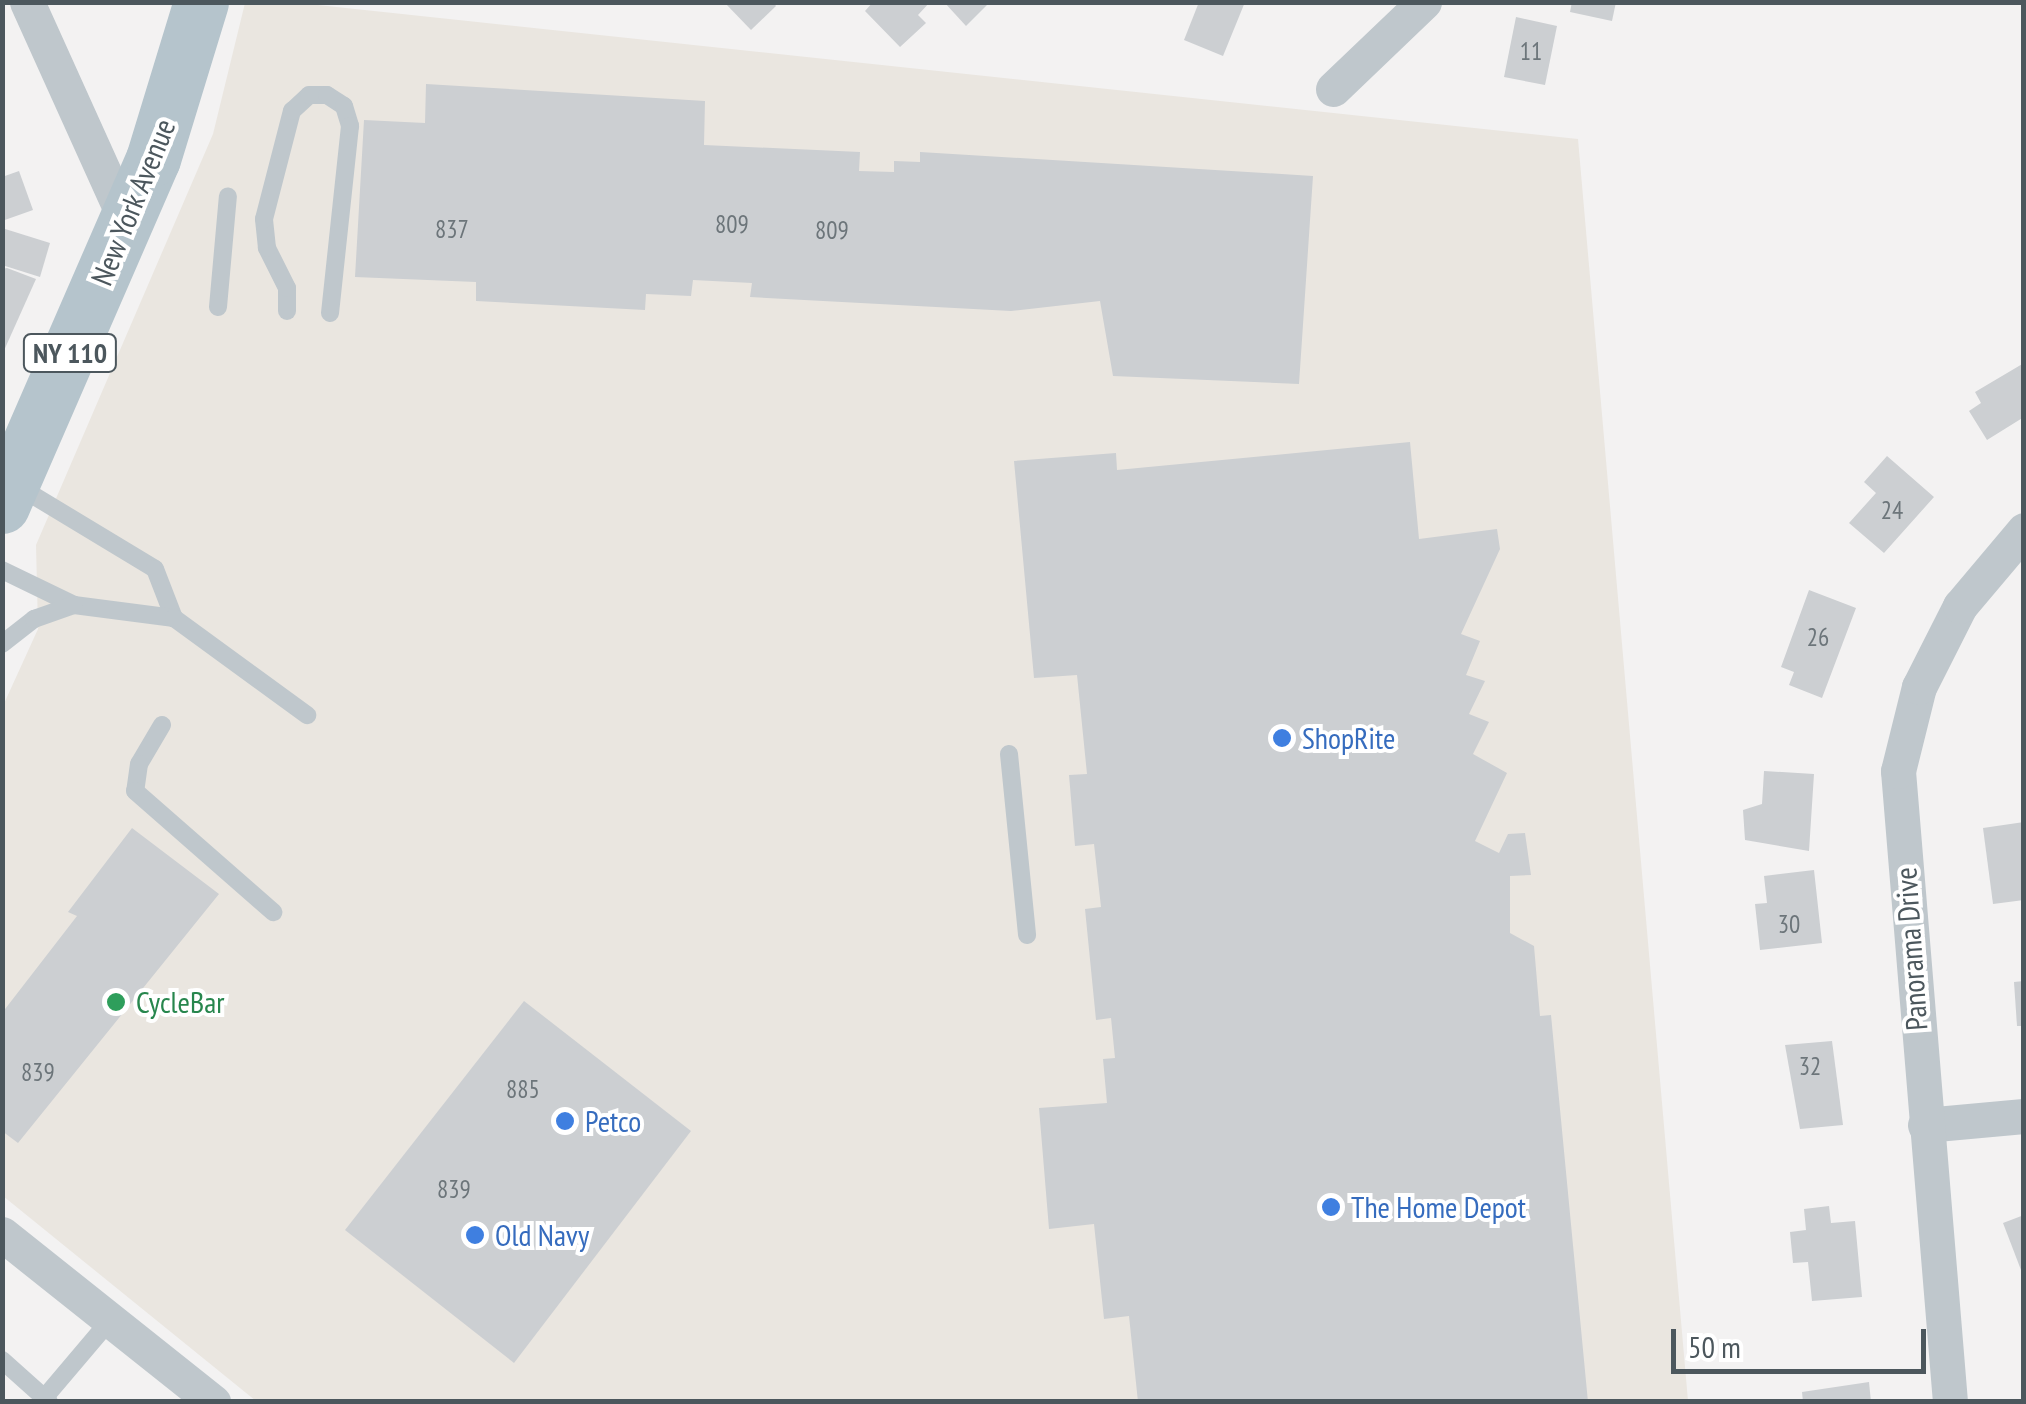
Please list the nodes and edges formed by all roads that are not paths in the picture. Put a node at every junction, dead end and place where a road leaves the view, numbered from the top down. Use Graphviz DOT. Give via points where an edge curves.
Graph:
graph roads {
  1 [pos="27,2"];
  2 [pos="202,2"];
  3 [pos="1424,2"];
  4 [pos="1334,88"];
  5 [pos="228,196"];
  6 [pos="128,223"];
  7 [pos="218,306"];
  8 [pos="286,311"];
  9 [pos="330,313"];
  10 [pos="8,495"];
  11 [pos="2024,530"];
  12 [pos="2,570"];
  13 [pos="74,605"];
  14 [pos="174,618"];
  15 [pos="2,644"];
  16 [pos="307,715"];
  17 [pos="162,725"];
  18 [pos="1009,754"];
  19 [pos="274,912"];
  20 [pos="1027,935"];
  21 [pos="2024,1116"];
  22 [pos="1925,1125"];
  23 [pos="2,1234"];
  24 [pos="112,1318"];
  25 [pos="2,1360"];
  26 [pos="47,1400"];
  27 [pos="213,1402"];
  28 [pos="1950,1402"];
  1 -- 6 [label="street"];
  2 -- 6 [label="main road, New York Avenue / NY 110"];
  3 -- 4 [label="street"];
  5 -- 7 [label="lane"];
  6 -- 10 [label="main road, New York Avenue / NY 110"];
  8 -- 9 [label="lane" via="287,288 268,248 264,220 292,111 309,94 328,95 344,106 350,126"];
  10 -- 14 [label="lane" via="154,569"];
  11 -- 22 [label="street, Panorama Drive" via="1960,606 1919,687 1898,770"];
  12 -- 13 [label="lane"];
  13 -- 14 [label="lane"];
  13 -- 15 [label="lane" via="34,619"];
  14 -- 16 [label="lane"];
  17 -- 19 [label="lane" via="139,764 134,791"];
  18 -- 20 [label="lane"];
  21 -- 22 [label="street"];
  22 -- 28 [label="street, Panorama Drive"];
  23 -- 24 [label="street"];
  24 -- 26 [label="lane"];
  24 -- 27 [label="street"];
  25 -- 26 [label="lane"];
}
